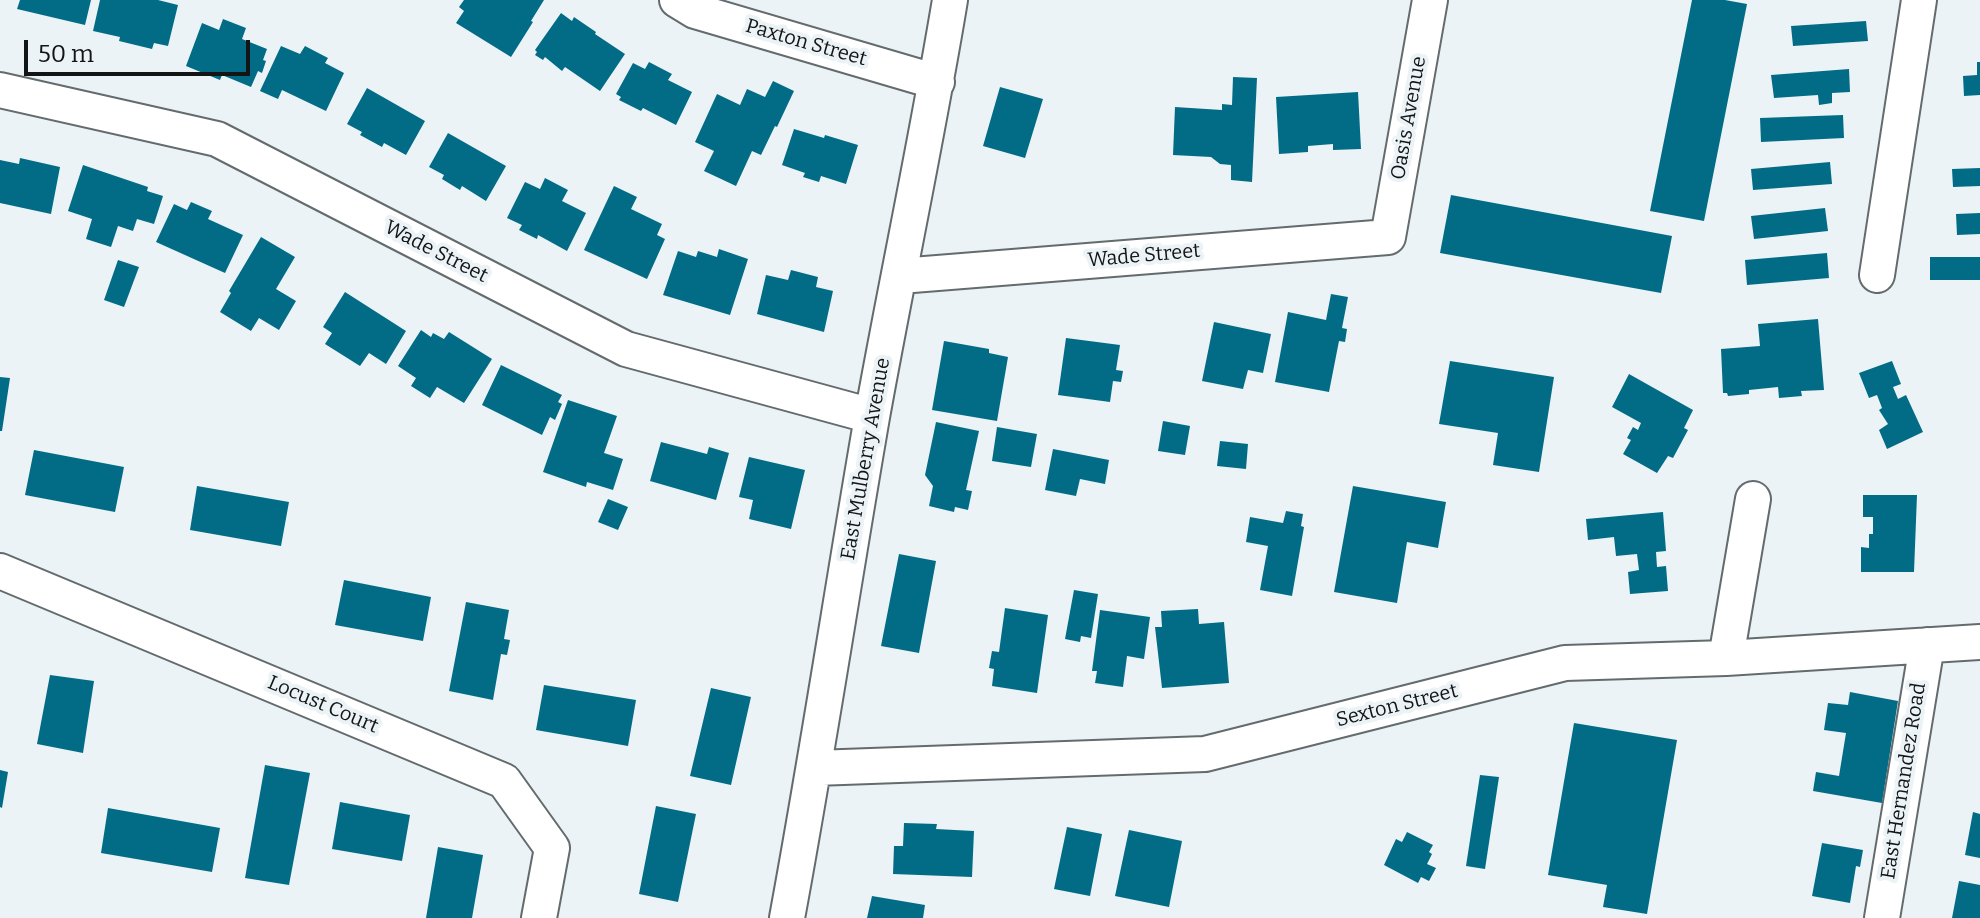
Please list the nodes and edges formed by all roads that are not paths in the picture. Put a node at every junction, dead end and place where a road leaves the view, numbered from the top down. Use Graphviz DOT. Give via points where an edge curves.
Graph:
graph roads {
  1 [pos="677,0"];
  2 [pos="950,0"];
  3 [pos="1430,0"];
  4 [pos="1919,0"];
  5 [pos="937,82"];
  6 [pos="0,90"];
  7 [pos="1388,237"];
  8 [pos="1877,275"];
  9 [pos="900,276"];
  10 [pos="872,416"];
  11 [pos="1753,499"];
  12 [pos="0,571"];
  13 [pos="1980,642"];
  14 [pos="1927,645"];
  15 [pos="1726,658"];
  16 [pos="815,768"];
  17 [pos="539,918"];
  18 [pos="787,918"];
  19 [pos="1882,918"];
  1 -- 5 [label="street, Paxton Street" via="695,11"];
  2 -- 5 [label="street, East Mulberry Avenue"];
  3 -- 7 [label="street, Oasis Avenue"];
  4 -- 8 [label="street"];
  5 -- 9 [label="street, East Mulberry Avenue"];
  6 -- 10 [label="street, Wade Street" via="217,139 626,349"];
  7 -- 9 [label="street, Wade Street"];
  9 -- 10 [label="street, East Mulberry Avenue"];
  10 -- 16 [label="street, East Mulberry Avenue"];
  11 -- 15 [label="street"];
  12 -- 17 [label="street, Locust Court" via="504,781 552,848"];
  13 -- 14 [label="street, Sexton Street"];
  14 -- 15 [label="street, Sexton Street"];
  14 -- 19 [label="street, East Hernandez Road"];
  15 -- 16 [label="street, Sexton Street" via="1565,663 1205,754"];
  16 -- 18 [label="street, East Mulberry Avenue"];
}
